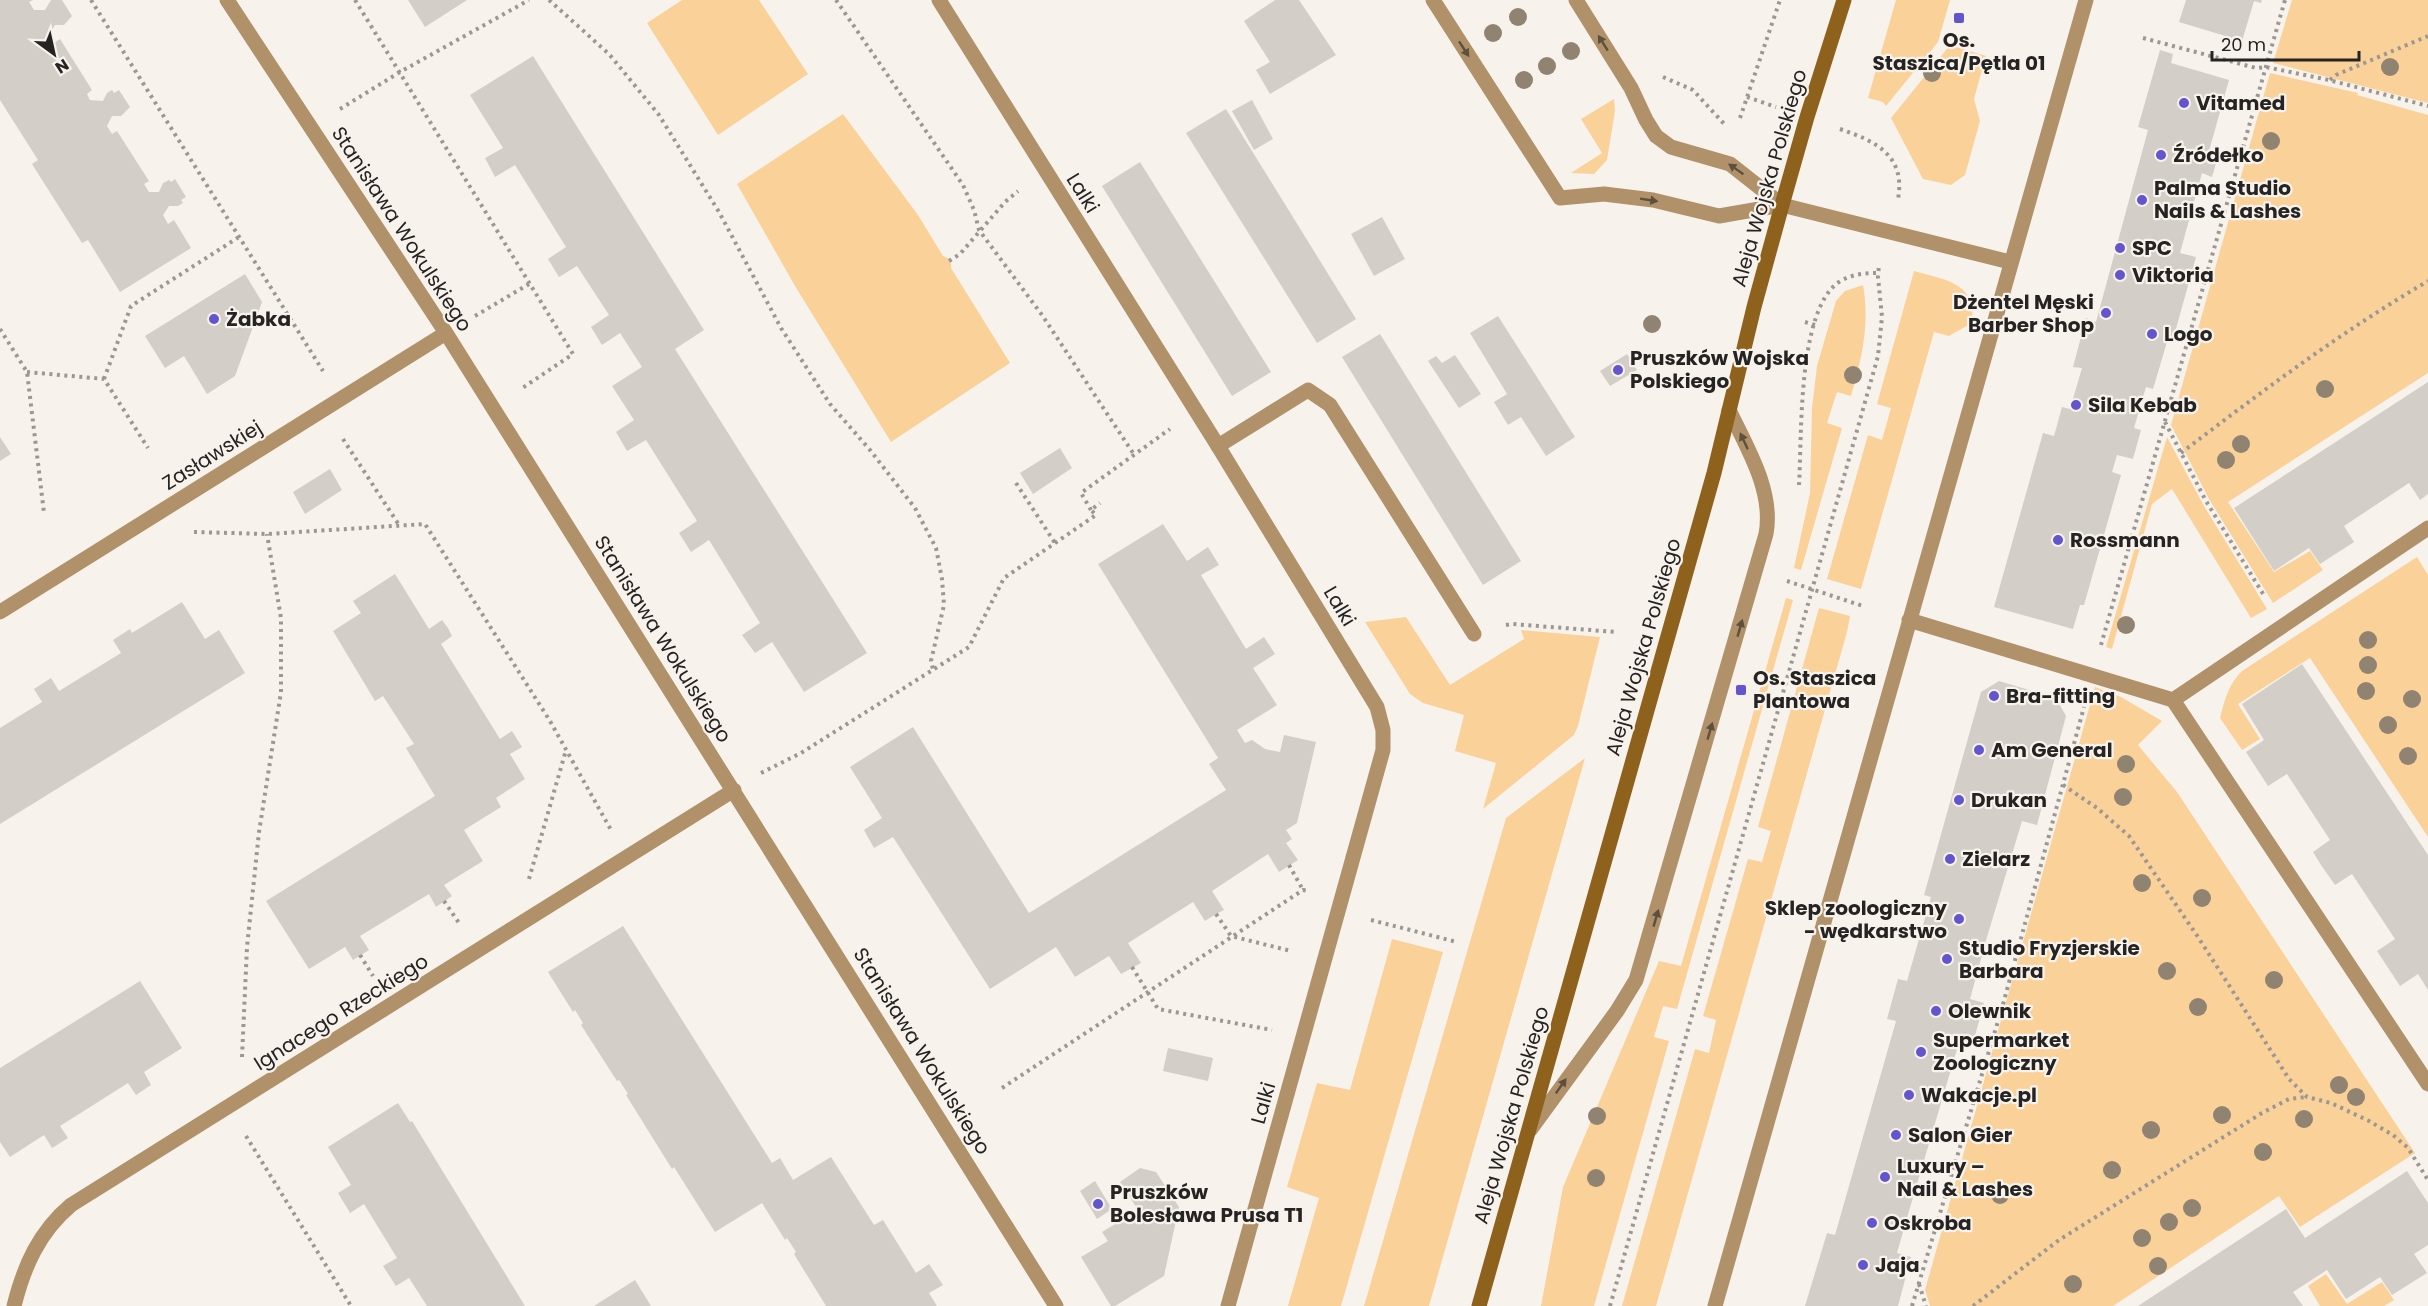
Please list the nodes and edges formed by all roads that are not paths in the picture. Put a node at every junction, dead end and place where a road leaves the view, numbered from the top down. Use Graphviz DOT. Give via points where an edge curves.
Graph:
graph roads {
  1 [pos="227,0"];
  2 [pos="939,0"];
  3 [pos="1433,0"];
  4 [pos="1576,0"];
  5 [pos="1844,0"];
  6 [pos="2086,0"];
  7 [pos="1782,205"];
  8 [pos="2010,262"];
  9 [pos="446,333"];
  10 [pos="1729,410"];
  11 [pos="1218,446"];
  12 [pos="2428,528"];
  13 [pos="0,612"];
  14 [pos="1909,620"];
  15 [pos="1474,634"];
  16 [pos="2173,700"];
  17 [pos="734,790"];
  18 [pos="2428,1084"];
  19 [pos="1527,1134"];
  20 [pos="14,1306"];
  21 [pos="1056,1306"];
  22 [pos="1228,1306"];
  23 [pos="1479,1306"];
  24 [pos="1715,1306"];
  1 -- 9 [label="street, Stanisława Wokulskiego"];
  2 -- 11 [label="street, Lalki"];
  3 -- 7 [label="street, one-way" via="1560,198 1604,194 1653,200 1719,216"];
  7 -- 4 [label="street, one-way" via="1730,164 1662,142"];
  5 -- 7 [label="main road, Aleja Wojska Polskiego"];
  6 -- 8 [label="street"];
  7 -- 8 [label="street"];
  7 -- 10 [label="main road, Aleja Wojska Polskiego"];
  8 -- 14 [label="street"];
  9 -- 13 [label="street, Zasławskiej"];
  9 -- 17 [label="street, Stanisława Wokulskiego"];
  10 -- 19 [label="main road, Aleja Wojska Polskiego"];
  19 -- 10 [label="street, one-way" via="1636,980 1766,534 1765,495"];
  11 -- 15 [label="street" via="1308,390 1330,405"];
  11 -- 22 [label="street, Lalki" via="1377,707 1383,730 1383,750"];
  12 -- 16 [label="street"];
  14 -- 16 [label="street"];
  14 -- 24 [label="street"];
  16 -- 18 [label="street"];
  17 -- 20 [label="street, Ignacego Rzeckiego" via="71,1205 42,1234"];
  17 -- 21 [label="street, Stanisława Wokulskiego"];
  19 -- 23 [label="main road, Aleja Wojska Polskiego"];
}
